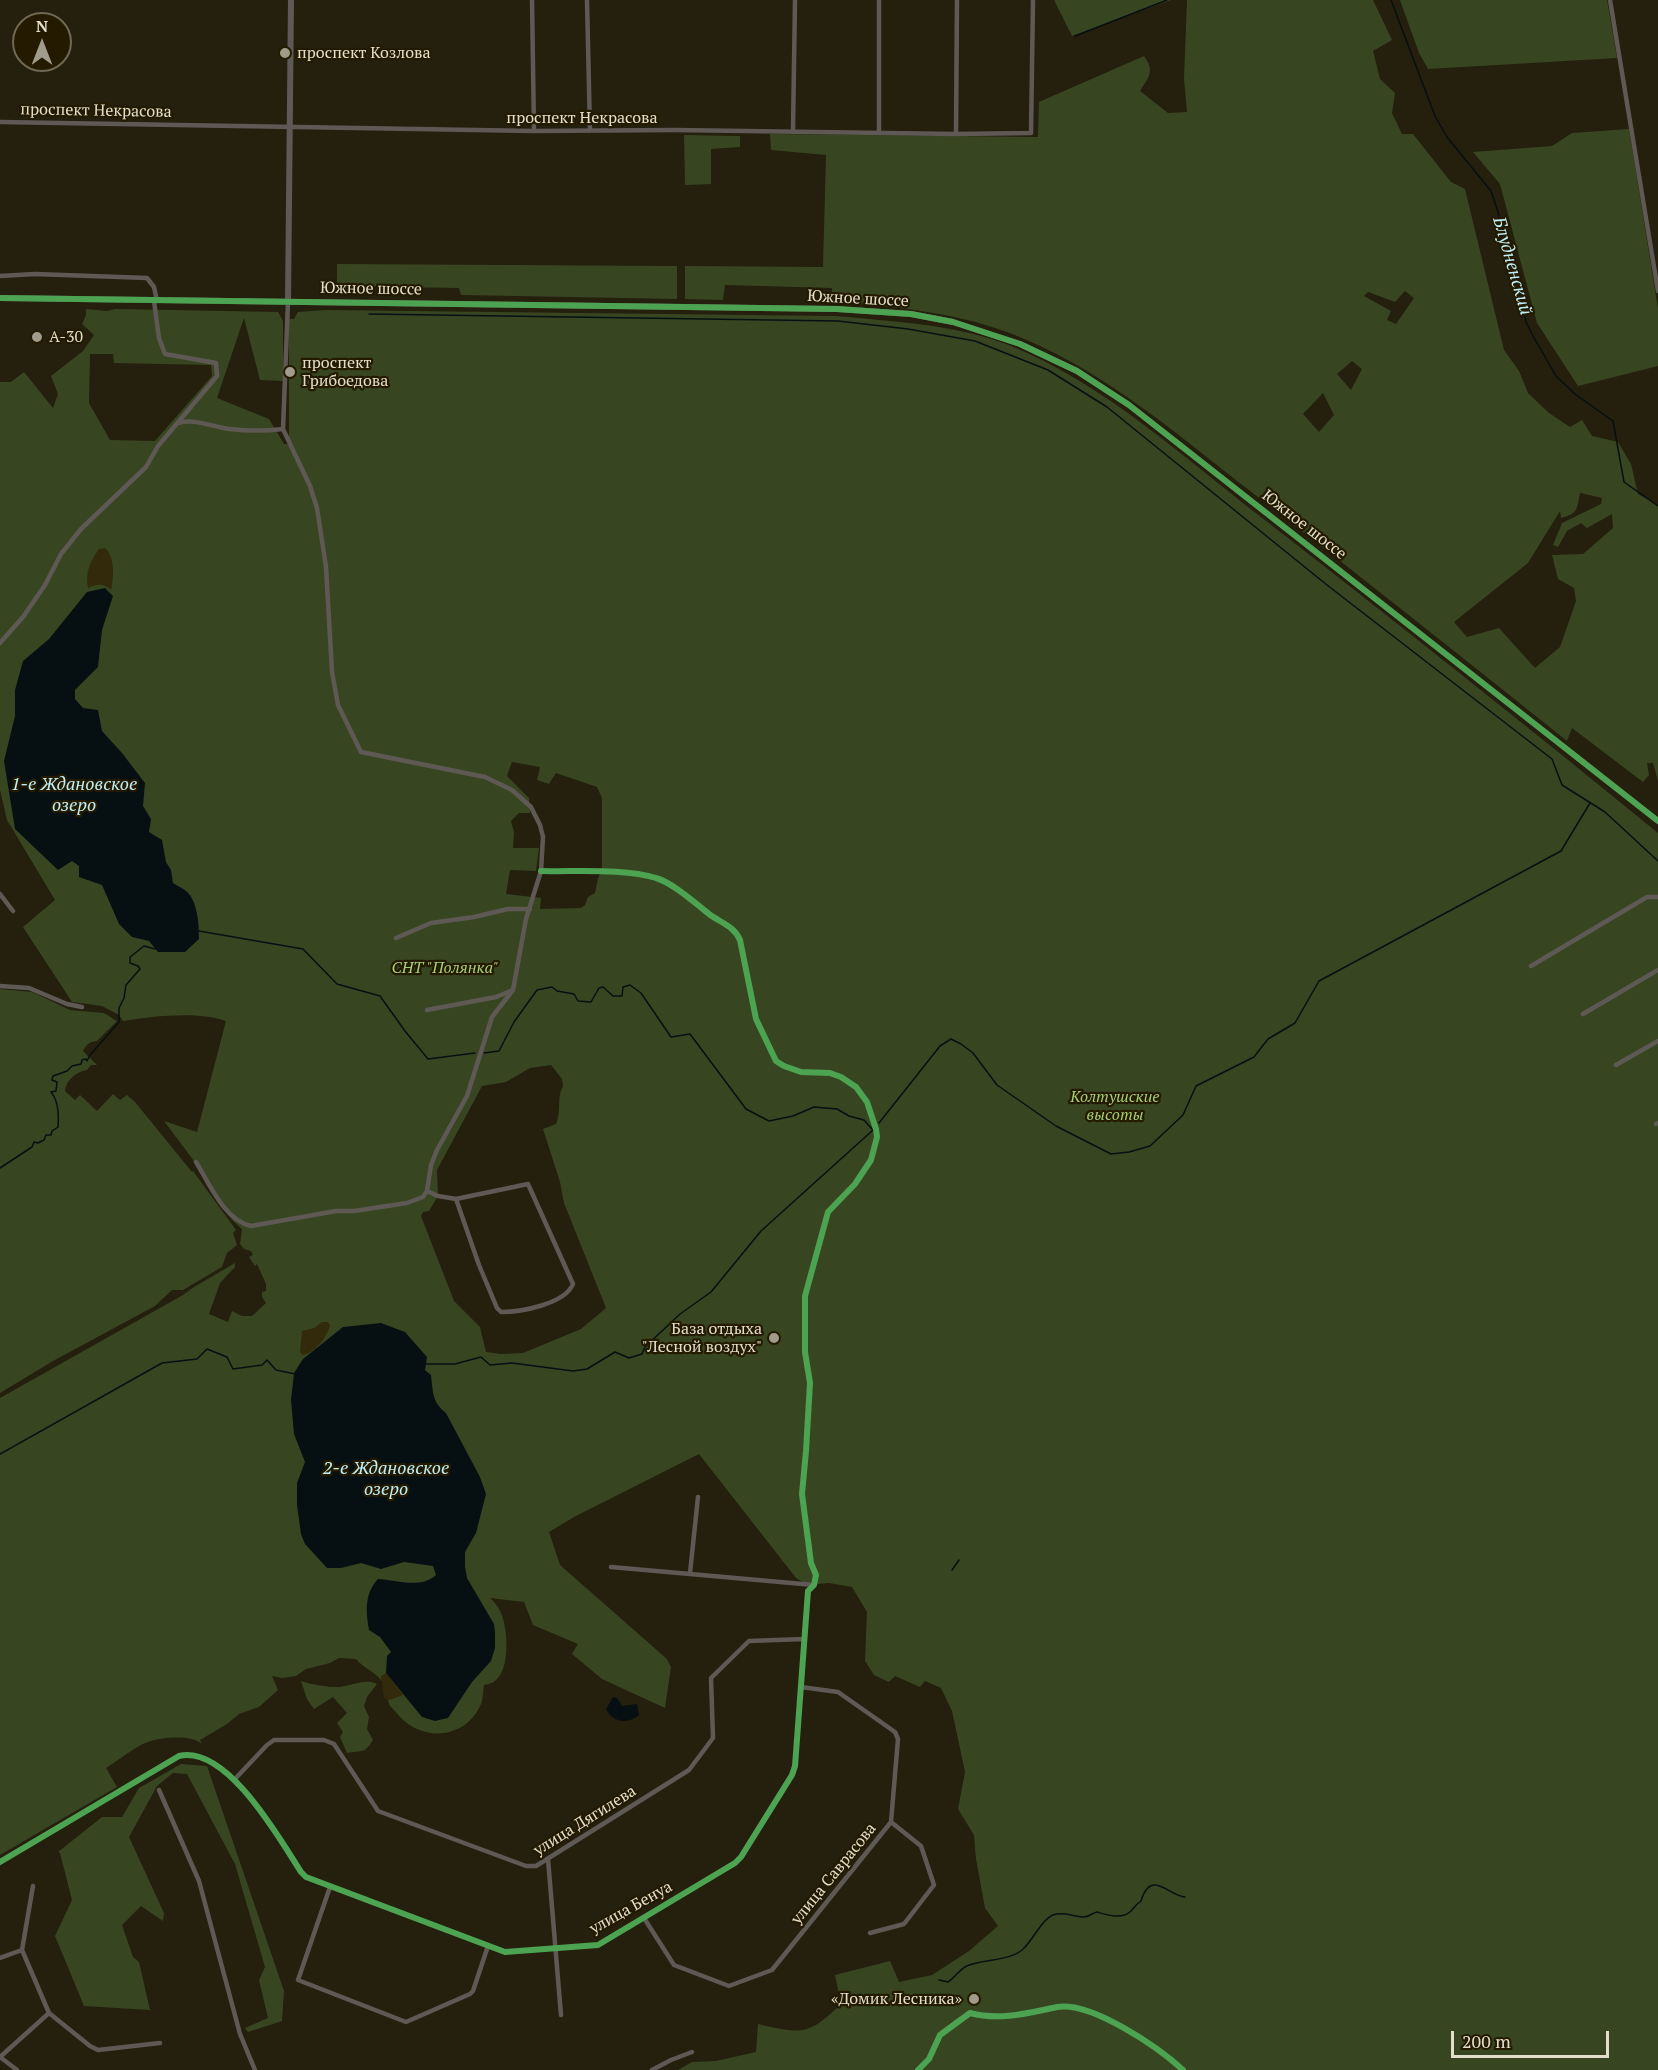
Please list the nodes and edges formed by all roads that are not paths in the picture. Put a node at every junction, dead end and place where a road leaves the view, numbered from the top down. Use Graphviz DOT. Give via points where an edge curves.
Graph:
graph roads {
  1 [pos="291,0"];
  2 [pos="532,0"];
  3 [pos="587,0"];
  4 [pos="795,0"];
  5 [pos="879,0"];
  6 [pos="957,0"];
  7 [pos="1033,0"];
  8 [pos="1610,0"];
  9 [pos="0,122"];
  10 [pos="288,125"];
  11 [pos="793,130"];
  12 [pos="534,131"];
  13 [pos="590,131"];
  14 [pos="879,133"];
  15 [pos="956,134"];
  16 [pos="0,276"];
  17 [pos="1658,291"];
  18 [pos="0,298"];
  19 [pos="155,301"];
  20 [pos="288,302"];
  21 [pos="178,423"];
  22 [pos="283,429"];
  23 [pos="0,643"];
  24 [pos="1658,821"];
  25 [pos="541,871"];
  26 [pos="0,894"];
  27 [pos="1658,897"];
  28 [pos="530,909"];
  29 [pos="13,911"];
  30 [pos="396,938"];
  31 [pos="1532,966"];
  32 [pos="1658,970"];
  33 [pos="0,986"];
  34 [pos="513,990"];
  35 [pos="82,1007"];
  36 [pos="427,1010"];
  37 [pos="1583,1014"];
  38 [pos="1658,1041"];
  39 [pos="1616,1065"];
  40 [pos="196,1162"];
  41 [pos="427,1191"];
  42 [pos="456,1199"];
  43 [pos="698,1497"];
  44 [pos="611,1567"];
  45 [pos="690,1573"];
  46 [pos="814,1585"];
  47 [pos="804,1639"];
  48 [pos="801,1688"];
  49 [pos="234,1780"];
  50 [pos="159,1790"];
  51 [pos="891,1822"];
  52 [pos="548,1859"];
  53 [pos="0,1862"];
  54 [pos="33,1886"];
  55 [pos="330,1887"];
  56 [pos="644,1918"];
  57 [pos="870,1933"];
  58 [pos="488,1946"];
  59 [pos="556,1948"];
  60 [pos="22,1950"];
  61 [pos="0,1958"];
  62 [pos="49,2013"];
  63 [pos="561,2015"];
  64 [pos="160,2043"];
  65 [pos="692,2052"];
  66 [pos="0,2057"];
  67 [pos="17,2070"];
  68 [pos="255,2070"];
  69 [pos="652,2070"];
  1 -- 10 [label="street"];
  2 -- 12 [label="street"];
  3 -- 13 [label="street"];
  4 -- 11 [label="street"];
  5 -- 14 [label="street"];
  6 -- 15 [label="street"];
  7 -- 15 [label="street, проспект Некрасова" via="1030,133"];
  8 -- 17 [label="street"];
  9 -- 10 [label="street, проспект Некрасова"];
  10 -- 12 [label="street, проспект Некрасова"];
  10 -- 20 [label="street"];
  11 -- 13 [label="street, проспект Некрасова"];
  11 -- 14 [label="street, проспект Некрасова"];
  12 -- 13 [label="street, проспект Некрасова"];
  14 -- 15 [label="street, проспект Некрасова"];
  16 -- 19 [label="street" via="147,278 154,287"];
  18 -- 19 [label="street, Южное шоссе"];
  19 -- 20 [label="street, Южное шоссе"];
  19 -- 21 [label="street" via="165,354 216,363 217,376"];
  20 -- 22 [label="street"];
  20 -- 24 [label="street, Южное шоссе" via="837,309 911,314 953,322 1020,344 1077,372 1129,405"];
  21 -- 22 [label="street" via="188,420 228,429"];
  21 -- 23 [label="street" via="146,467 81,529 23,617"];
  22 -- 25 [label="street" via="317,508 338,705 362,752 485,777 512,789 531,807 540,825"];
  25 -- 28 [label="street"];
  25 -- 46 [label="street" via="658,878 732,928 740,940 756,1019 776,1061 801,1072 841,1077 856,1087 870,1109 877,1137 871,1160 828,1212 805,1296 805,1352 810,1383 802,1494 816,1575"];
  26 -- 29 [label="street"];
  27 -- 31 [label="street" via="1647,897"];
  28 -- 30 [label="street" via="508,909 431,923"];
  28 -- 34 [label="street"];
  32 -- 37 [label="street"];
  33 -- 35 [label="street" via="29,988"];
  34 -- 36 [label="street"];
  34 -- 41 [label="street" via="492,1017 467,1096 431,1165"];
  38 -- 39 [label="street"];
  40 -- 41 [label="street" via="226,1210 250,1226 407,1203 423,1197"];
  41 -- 42 [label="street"];
  42 -- 42 [label="street" via="479,1265 501,1312 543,1306 571,1290 573,1284 528,1184"];
  43 -- 45 [label="street"];
  44 -- 45 [label="street"];
  45 -- 46 [label="street"];
  46 -- 47 [label="street, улица Бенуа" via="808,1591"];
  47 -- 48 [label="street, улица Бенуа"];
  47 -- 52 [label="street, улица Дягилева" via="755,1640 745,1644 711,1678 713,1738 689,1770"];
  48 -- 51 [label="street, улица Саврасова" via="838,1692 895,1732 898,1739"];
  48 -- 56 [label="street, улица Бенуа" via="792,1775 741,1857"];
  49 -- 52 [label="street, улица Дягилева" via="274,1740 324,1740 334,1744 378,1811 526,1866 536,1866"];
  49 -- 53 [label="street, улица Бенуа" via="199,1756 179,1756"];
  49 -- 55 [label="street, улица Бенуа" via="256,1803 301,1872"];
  50 -- 68 [label="street" via="199,1881 240,2034"];
  51 -- 56 [label="street, улица Саврасова" via="772,1970 729,1986 674,1965"];
  51 -- 57 [label="street" via="921,1846 934,1885 904,1924"];
  52 -- 59 [label="street"];
  54 -- 60 [label="street"];
  55 -- 58 [label="street, улица Бенуа"];
  55 -- 58 [label="street" via="298,1980 406,2022 470,1994"];
  56 -- 59 [label="street, улица Бенуа" via="598,1945"];
  58 -- 59 [label="street, улица Бенуа" via="505,1952"];
  59 -- 63 [label="street"];
  60 -- 61 [label="street"];
  60 -- 62 [label="street"];
  62 -- 64 [label="street" via="98,2050"];
  62 -- 66 [label="street"];
  65 -- 69 [label="street"];
  66 -- 67 [label="street"];
}
